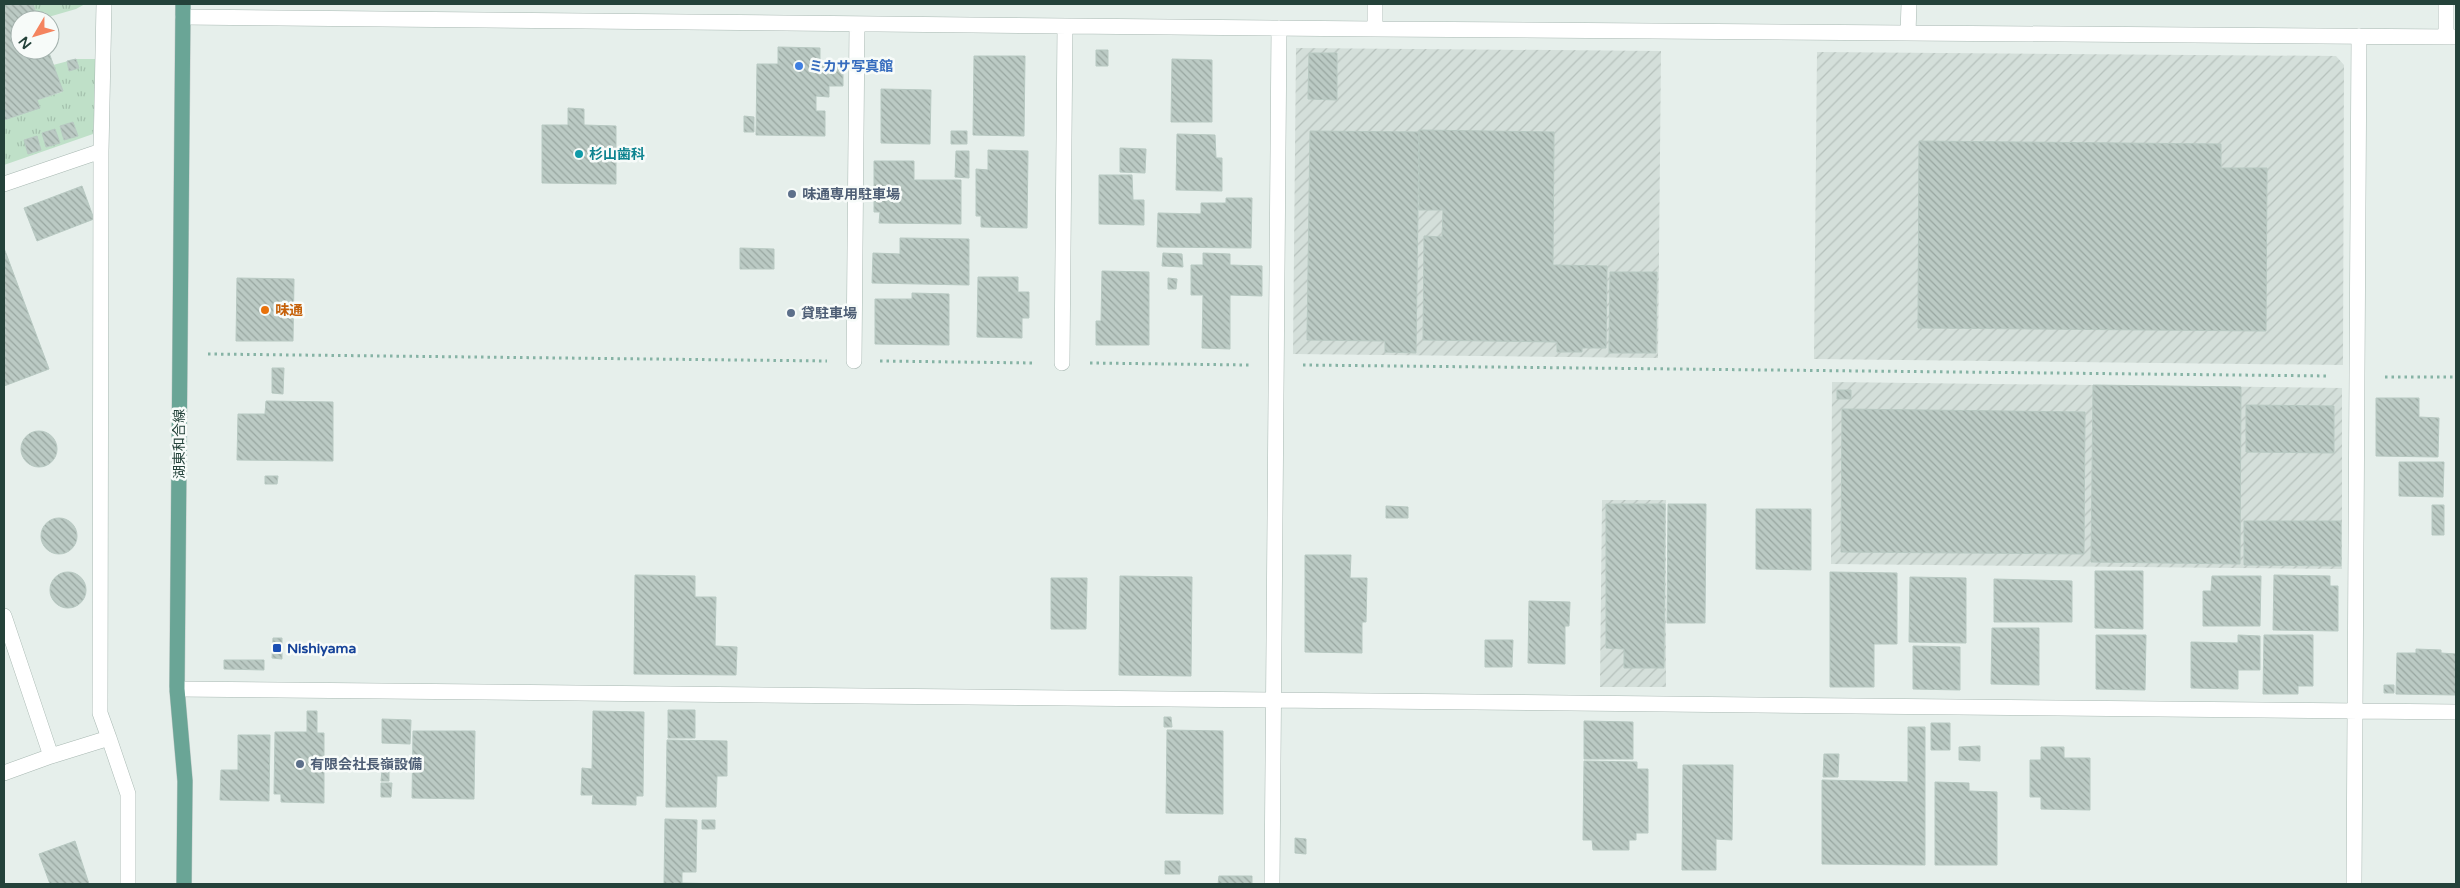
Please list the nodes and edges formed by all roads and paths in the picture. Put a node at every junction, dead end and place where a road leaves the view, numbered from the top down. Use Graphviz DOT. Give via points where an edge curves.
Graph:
graph roads {
  1 [pos="104,4"];
  2 [pos="1375,4"];
  3 [pos="1908,4"];
  4 [pos="2446,4"];
  5 [pos="183,10"];
  6 [pos="857,24"];
  7 [pos="1065,26"];
  8 [pos="1280,28"];
  9 [pos="1375,29"];
  10 [pos="1908,33"];
  11 [pos="2359,36"];
  12 [pos="2451,37"];
  13 [pos="101,151"];
  14 [pos="4,184"];
  15 [pos="854,361"];
  16 [pos="1062,363"];
  17 [pos="2357,376"];
  18 [pos="2456,377"];
  19 [pos="4,616"];
  20 [pos="178,689"];
  21 [pos="1273,700"];
  22 [pos="2355,712"];
  23 [pos="2456,712"];
  24 [pos="109,738"];
  25 [pos="51,756"];
  26 [pos="4,773"];
  27 [pos="128,884"];
  28 [pos="184,884"];
  29 [pos="1272,884"];
  30 [pos="2354,884"];
  1 -- 13 [label="street"];
  2 -- 9 [label="street"];
  3 -- 10 [label="street"];
  4 -- 12 [label="street"];
  5 -- 6 [label="street"];
  5 -- 20 [label="main road, 湖東和合線"];
  6 -- 7 [label="street"];
  6 -- 15 [label="street"];
  7 -- 8 [label="street"];
  7 -- 16 [label="street"];
  8 -- 9 [label="street"];
  8 -- 21 [label="street"];
  9 -- 10 [label="street"];
  10 -- 11 [label="street"];
  11 -- 12 [label="street"];
  11 -- 17 [label="street"];
  13 -- 14 [label="street"];
  13 -- 24 [label="street" via="100,713"];
  17 -- 18 [label="path"];
  17 -- 22 [label="street"];
  19 -- 25 [label="street"];
  20 -- 21 [label="street"];
  20 -- 28 [label="main road, 湖東和合線" via="185,781"];
  21 -- 22 [label="street"];
  21 -- 29 [label="street"];
  22 -- 23 [label="street"];
  22 -- 30 [label="street"];
  24 -- 25 [label="street"];
  24 -- 27 [label="street" via="128,794"];
  25 -- 26 [label="street"];
}
